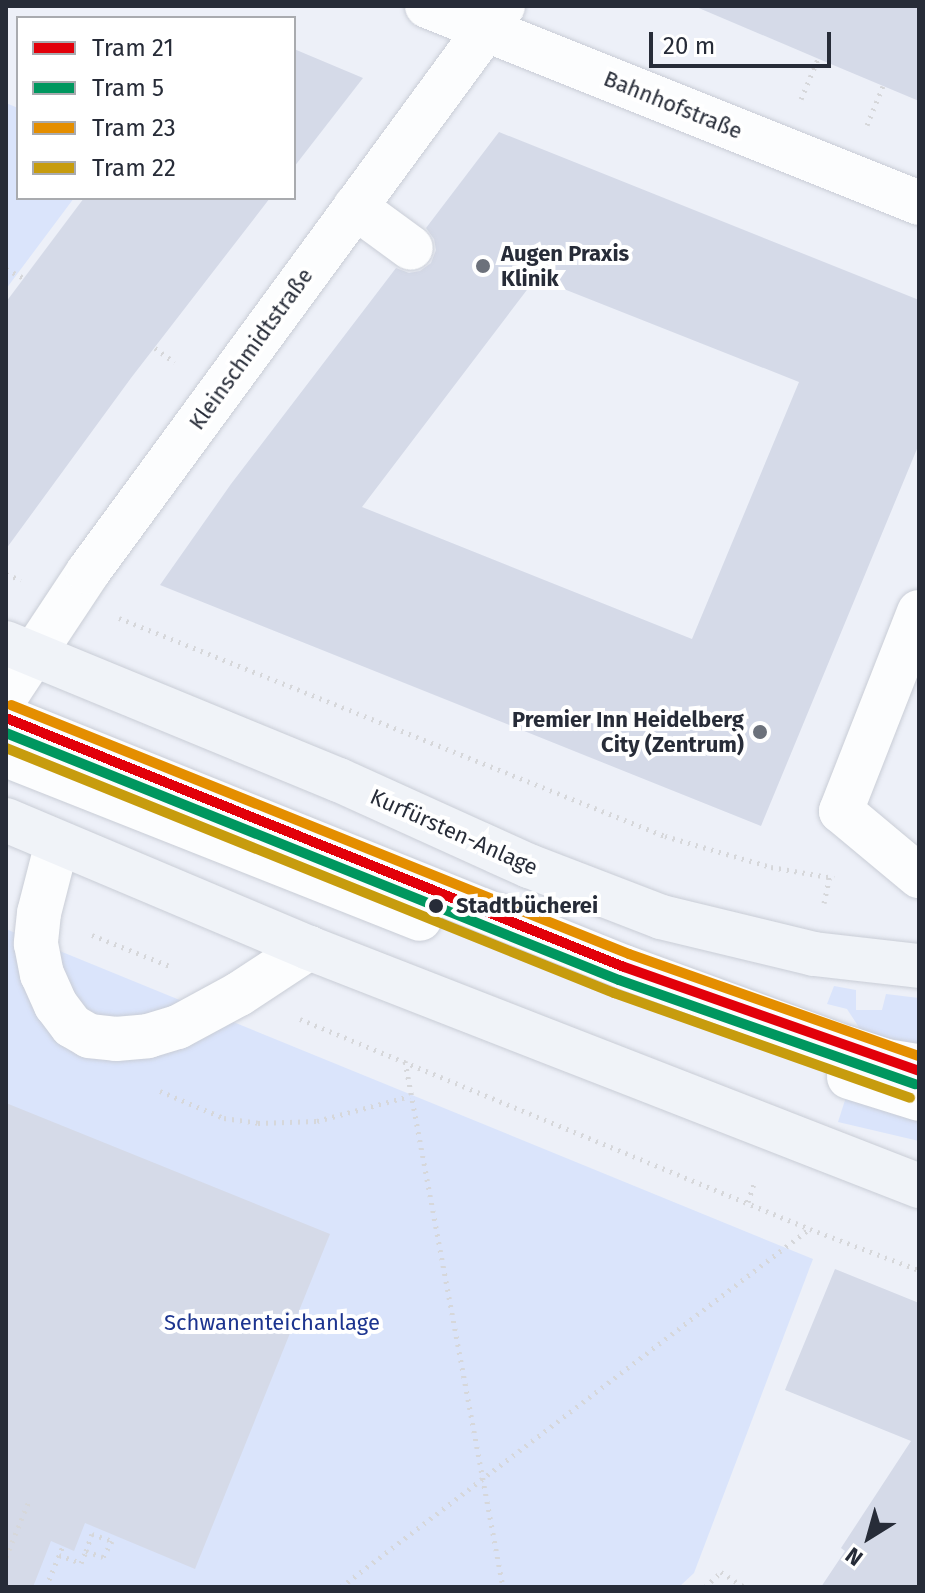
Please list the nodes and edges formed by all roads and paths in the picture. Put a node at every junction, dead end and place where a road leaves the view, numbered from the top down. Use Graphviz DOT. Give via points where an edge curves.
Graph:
graph roads {
  1 [pos="427,6"];
  2 [pos="494,18"];
  3 [pos="919,203"];
  4 [pos="355,207"];
  5 [pos="411,248"];
  6 [pos="6,269"];
  7 [pos="24,278"];
  8 [pos="6,574"];
  9 [pos="69,599"];
  10 [pos="919,612"];
  11 [pos="20,648"];
  12 [pos="6,696"];
  13 [pos="6,718"];
  14 [pos="6,755"];
  15 [pos="6,820"];
  16 [pos="57,843"];
  17 [pos="919,876"];
  18 [pos="844,879"];
  19 [pos="39,913"];
  20 [pos="309,948"];
  21 [pos="919,966"];
  22 [pos="239,994"];
  23 [pos="116,1039"];
  24 [pos="404,1060"];
  25 [pos="919,1066"];
  26 [pos="410,1096"];
  27 [pos="919,1099"];
  28 [pos="919,1186"];
  29 [pos="810,1229"];
  30 [pos="919,1270"];
  31 [pos="482,1480"];
  32 [pos="29,1501"];
  33 [pos="110,1533"];
  34 [pos="92,1534"];
  35 [pos="63,1546"];
  36 [pos="59,1555"];
  37 [pos="6,1557"];
  38 [pos="46,1587"];
  39 [pos="341,1587"];
  40 [pos="503,1587"];
  41 [pos="705,1587"];
  42 [pos="744,1587"];
  1 -- 2 [label="street, Bahnhofstraße"];
  2 -- 3 [label="street, Bahnhofstraße"];
  2 -- 4 [label="street, Kleinschmidtstraße"];
  4 -- 5 [label="street"];
  4 -- 9 [label="street, Kleinschmidtstraße"];
  6 -- 7 [label="path"];
  8 -- 9 [label="path"];
  9 -- 11 [label="street, Kleinschmidtstraße"];
  9 -- 18 [label="path" via="665,836 771,867"];
  10 -- 17 [label="street" via="841,811"];
  11 -- 12 [label="street, Kleinschmidtstraße"];
  11 -- 21 [label="main road, Kurfürsten-Anlage" via="661,917 814,954"];
  13 -- 25 [label="street" via="624,967 847,1048"];
  14 -- 27 [label="street" via="615,994"];
  15 -- 16 [label="main road"];
  16 -- 19 [label="street"];
  16 -- 20 [label="main road"];
  19 -- 22 [label="path"];
  19 -- 23 [label="street" via="36,944 56,1005 72,1026 89,1036"];
  20 -- 22 [label="street"];
  20 -- 28 [label="main road"];
  22 -- 23 [label="street" via="178,1027"];
  22 -- 24 [label="path"];
  23 -- 26 [label="path" via="129,1079 224,1118 317,1121"];
  24 -- 26 [label="path"];
  24 -- 29 [label="path"];
  26 -- 31 [label="path"];
  29 -- 30 [label="path"];
  29 -- 31 [label="path"];
  31 -- 39 [label="path"];
  31 -- 40 [label="path"];
  32 -- 37 [label="path"];
  33 -- 34 [label="path" via="107,1539"];
  34 -- 34 [label="path" via="112,1541 103,1557 86,1551"];
  34 -- 36 [label="path" via="81,1563"];
  35 -- 36 [label="path"];
  36 -- 38 [label="path"];
  41 -- 42 [label="path" via="721,1572"];
}
